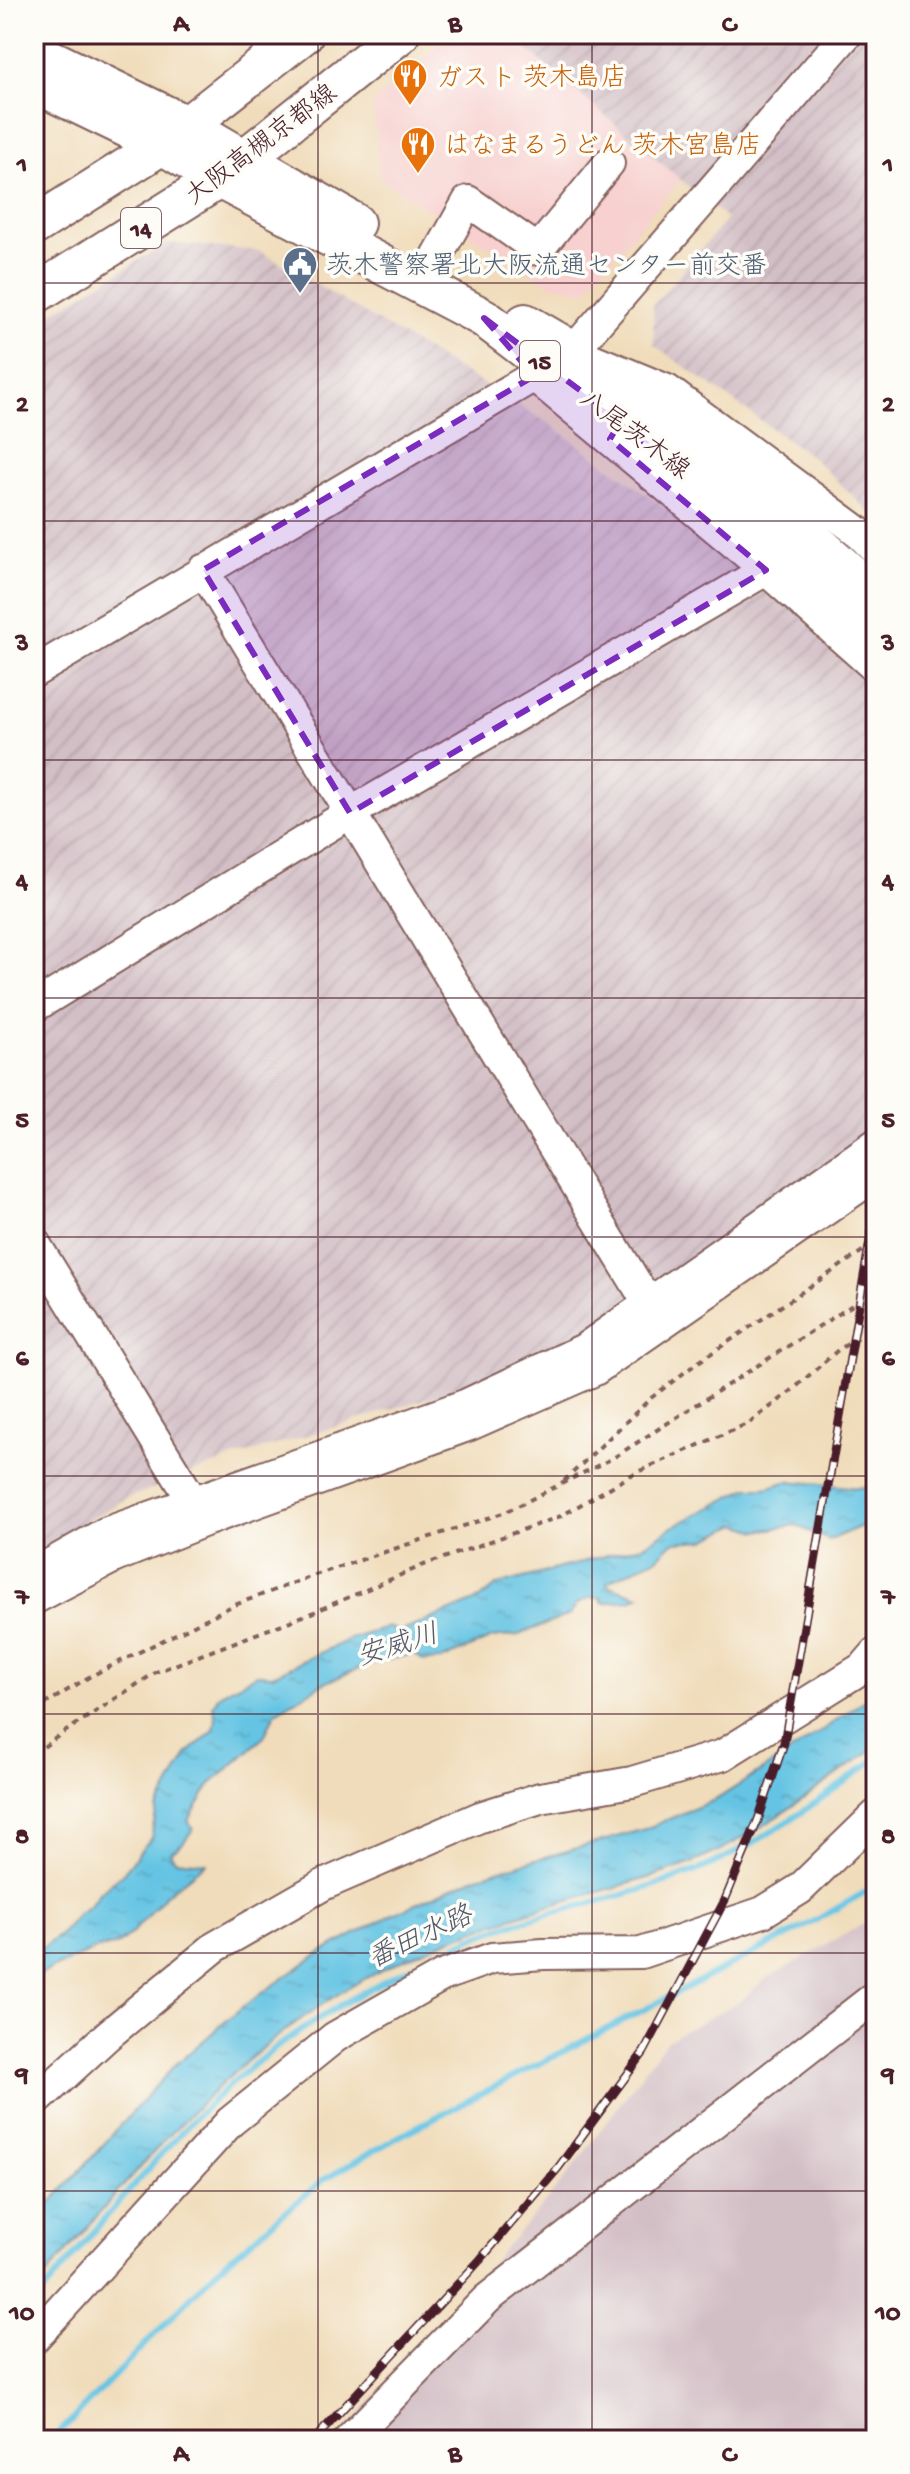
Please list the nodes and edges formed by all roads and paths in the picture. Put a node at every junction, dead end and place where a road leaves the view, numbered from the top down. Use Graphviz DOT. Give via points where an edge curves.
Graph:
graph roads {
  1 [pos="304,34"];
  2 [pos="847,34"];
  3 [pos="388,38"];
  4 [pos="34,51"];
  5 [pos="34,83"];
  6 [pos="175,136"];
  7 [pos="609,163"];
  8 [pos="233,169"];
  9 [pos="34,226"];
  10 [pos="431,267"];
  11 [pos="34,295"];
  12 [pos="484,318"];
  13 [pos="573,351"];
  14 [pos="534,376"];
  15 [pos="576,410"];
  16 [pos="658,449"];
  17 [pos="876,550"];
  18 [pos="203,570"];
  19 [pos="766,570"];
  20 [pos="876,596"];
  21 [pos="876,638"];
  22 [pos="876,668"];
  23 [pos="34,672"];
  24 [pos="350,813"];
  25 [pos="34,1007"];
  26 [pos="876,1144"];
  27 [pos="876,1175"];
  28 [pos="34,1242"];
  29 [pos="876,1242"];
  30 [pos="876,1290"];
  31 [pos="654,1314"];
  32 [pos="876,1327"];
  33 [pos="559,1485"];
  34 [pos="199,1511"];
  35 [pos="34,1573"];
  36 [pos="34,1599"];
  37 [pos="876,1653"];
  38 [pos="34,1711"];
  39 [pos="34,1754"];
  40 [pos="876,1815"];
  41 [pos="876,1996"];
  42 [pos="34,2103"];
  43 [pos="34,2338"];
  44 [pos="349,2440"];
  1 -- 6 [label="main road, 14"];
  2 -- 13 [label="street"];
  3 -- 8 [label="main road, 大阪高槻京都線 / 14"];
  4 -- 6 [label="main road"];
  5 -- 6 [label="main road"];
  6 -- 8 [label="main road, 八尾茨木線 / 15"];
  6 -- 9 [label="main road, 14"];
  7 -- 10 [label="street" via="538,250 468,201"];
  8 -- 10 [label="main road, 八尾茨木線 / 15"];
  8 -- 11 [label="main road, 大阪高槻京都線 / 14"];
  8 -- 12 [label="main road, 八尾茨木線 / 15"];
  10 -- 13 [label="main road, 八尾茨木線 / 15"];
  12 -- 14 [label="main road"];
  12 -- 16 [label="main road, 八尾茨木線 / 15"];
  13 -- 17 [label="street" via="667,390"];
  13 -- 20 [label="main road, 八尾茨木線 / 15" via="763,494"];
  14 -- 15 [label="street"];
  14 -- 18 [label="street"];
  15 -- 16 [label="main road"];
  15 -- 19 [label="street"];
  16 -- 21 [label="main road, 八尾茨木線 / 15" via="745,517"];
  18 -- 23 [label="street"];
  18 -- 24 [label="street"];
  19 -- 22 [label="street"];
  19 -- 24 [label="street"];
  24 -- 25 [label="street"];
  24 -- 31 [label="street"];
  26 -- 31 [label="street"];
  27 -- 31 [label="street"];
  28 -- 34 [label="street"];
  29 -- 33 [label="path" via="651,1398"];
  30 -- 33 [label="path" via="613,1458"];
  31 -- 34 [label="street" via="595,1370 470,1425"];
  32 -- 39 [label="path" via="838,1350 749,1423 635,1473 561,1516 156,1672"];
  33 -- 38 [label="path" via="506,1512 232,1606 89,1677"];
  34 -- 35 [label="street" via="105,1533"];
  34 -- 36 [label="street"];
  37 -- 42 [label="street" via="864,1667 723,1755 480,1817 323,1885 215,1947"];
  40 -- 43 [label="street" via="800,1889 763,1912 641,1953 492,1958 442,1976 335,2037 230,2122"];
  41 -- 44 [label="street" via="487,2299"];
}
